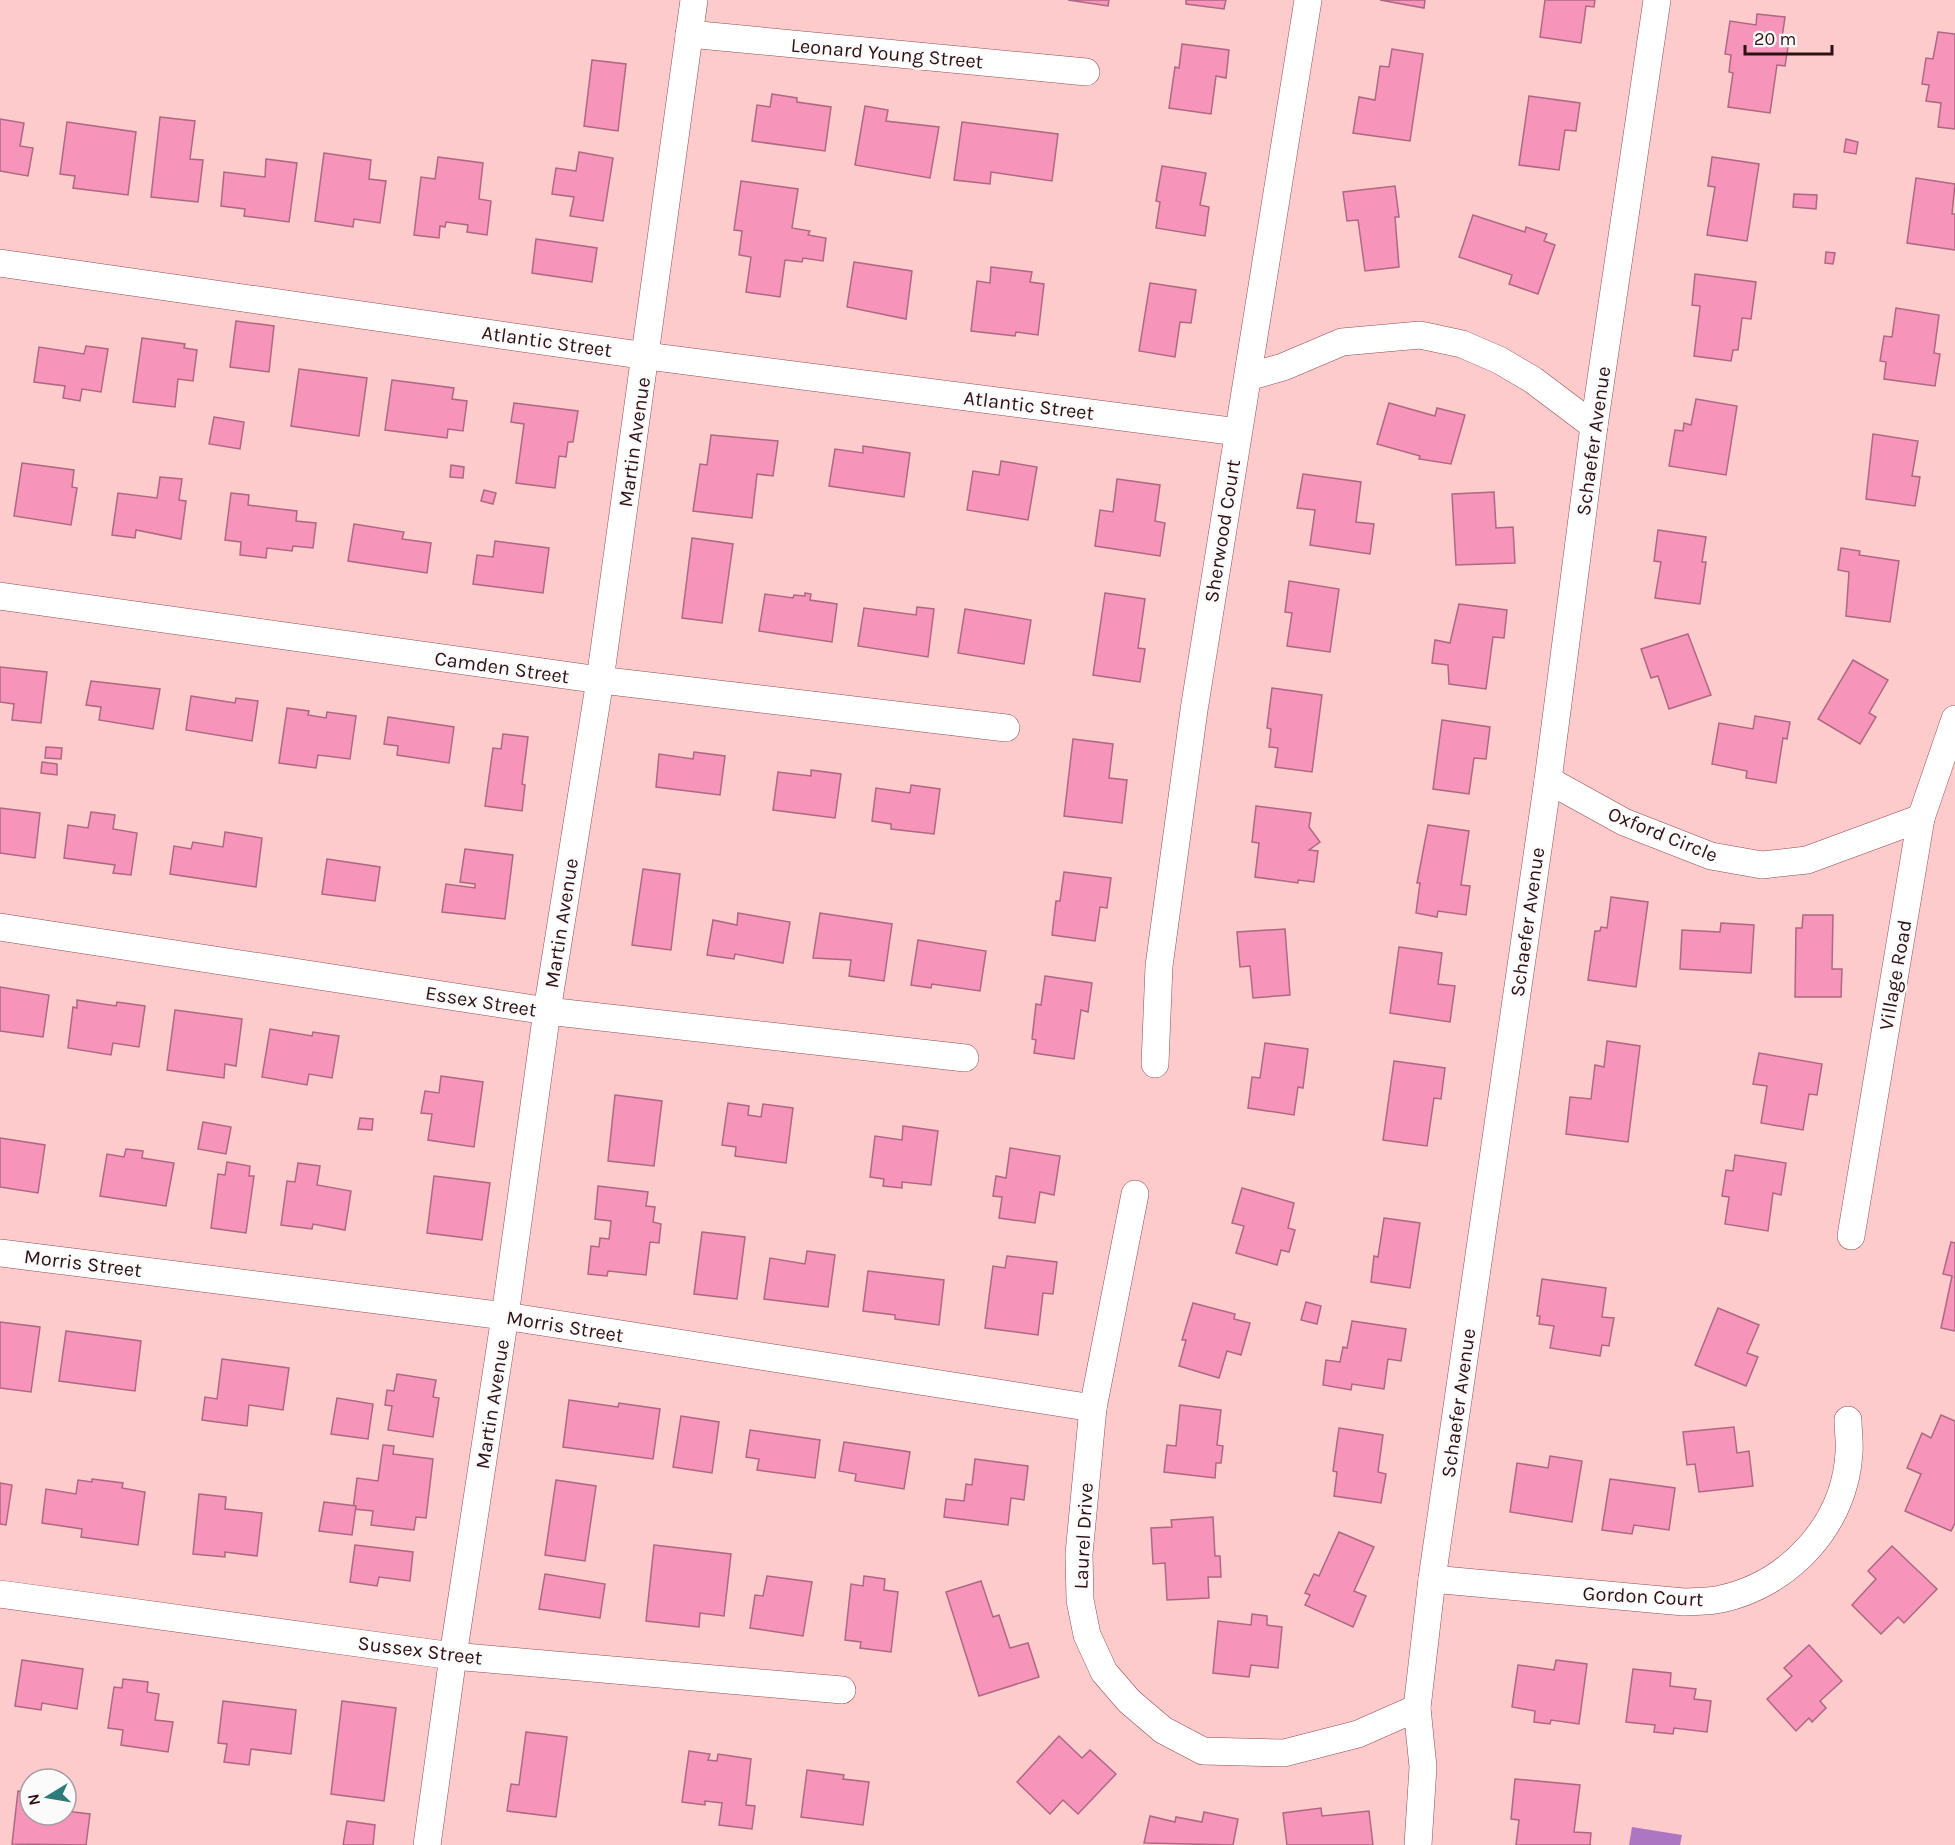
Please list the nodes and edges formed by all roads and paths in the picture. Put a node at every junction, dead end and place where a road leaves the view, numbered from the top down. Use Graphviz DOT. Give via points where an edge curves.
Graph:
graph roads {
  1 [pos="694,0"];
  2 [pos="1308,0"];
  3 [pos="1657,0"];
  4 [pos="688,34"];
  5 [pos="1086,72"];
  6 [pos="0,263"];
  7 [pos="647,356"];
  8 [pos="1248,377"];
  9 [pos="1594,426"];
  10 [pos="1238,432"];
  11 [pos="0,596"];
  12 [pos="600,680"];
  13 [pos="1955,719"];
  14 [pos="1006,728"];
  15 [pos="1548,780"];
  16 [pos="1921,819"];
  17 [pos="0,927"];
  18 [pos="547,1011"];
  19 [pos="965,1058"];
  20 [pos="1155,1064"];
  21 [pos="1135,1194"];
  22 [pos="1851,1236"];
  23 [pos="0,1252"];
  24 [pos="505,1316"];
  25 [pos="1093,1408"];
  26 [pos="1848,1420"];
  27 [pos="1432,1579"];
  28 [pos="0,1594"];
  29 [pos="453,1656"];
  30 [pos="842,1690"];
  31 [pos="1417,1708"];
  32 [pos="427,1845"];
  33 [pos="1418,1845"];
  1 -- 4 [label="street, Martin Avenue"];
  2 -- 8 [label="street, Sherwood Court"];
  3 -- 9 [label="street, Schaefer Avenue"];
  4 -- 5 [label="street, Leonard Young Street"];
  4 -- 7 [label="street, Martin Avenue"];
  6 -- 7 [label="street, Atlantic Street"];
  7 -- 10 [label="street, Atlantic Street"];
  7 -- 12 [label="street, Martin Avenue"];
  8 -- 9 [label="street" via="1342,342 1420,335 1462,344 1499,360"];
  8 -- 10 [label="street, Sherwood Court"];
  9 -- 15 [label="street, Schaefer Avenue"];
  10 -- 20 [label="street, Sherwood Court" via="1159,966"];
  11 -- 12 [label="street, Camden Street"];
  12 -- 14 [label="street, Camden Street"];
  12 -- 18 [label="street, Martin Avenue"];
  13 -- 16 [label="street, Village Road"];
  15 -- 16 [label="street, Oxford Circle" via="1624,822 1711,856 1762,865 1807,860"];
  15 -- 27 [label="street, Schaefer Avenue"];
  16 -- 22 [label="street, Village Road"];
  17 -- 18 [label="street, Essex Street"];
  18 -- 19 [label="street, Essex Street"];
  18 -- 24 [label="street, Martin Avenue"];
  21 -- 25 [label="street, Laurel Drive"];
  23 -- 24 [label="street, Morris Street"];
  24 -- 25 [label="street, Morris Street"];
  24 -- 29 [label="street, Martin Avenue"];
  25 -- 31 [label="street, Laurel Drive" via="1079,1554 1080,1600 1087,1635 1104,1672 1129,1701 1163,1730 1203,1751 1245,1753 1284,1753 1321,1745 1358,1734"];
  26 -- 27 [label="street, Gordon Court" via="1849,1453 1843,1489 1830,1519 1808,1551 1780,1574 1751,1590 1720,1599 1684,1602"];
  27 -- 31 [label="street, Schaefer Avenue"];
  28 -- 29 [label="street, Sussex Street"];
  29 -- 30 [label="street, Sussex Street"];
  29 -- 32 [label="street, Martin Avenue"];
  31 -- 33 [label="street, Schaefer Avenue" via="1423,1767"];
}
